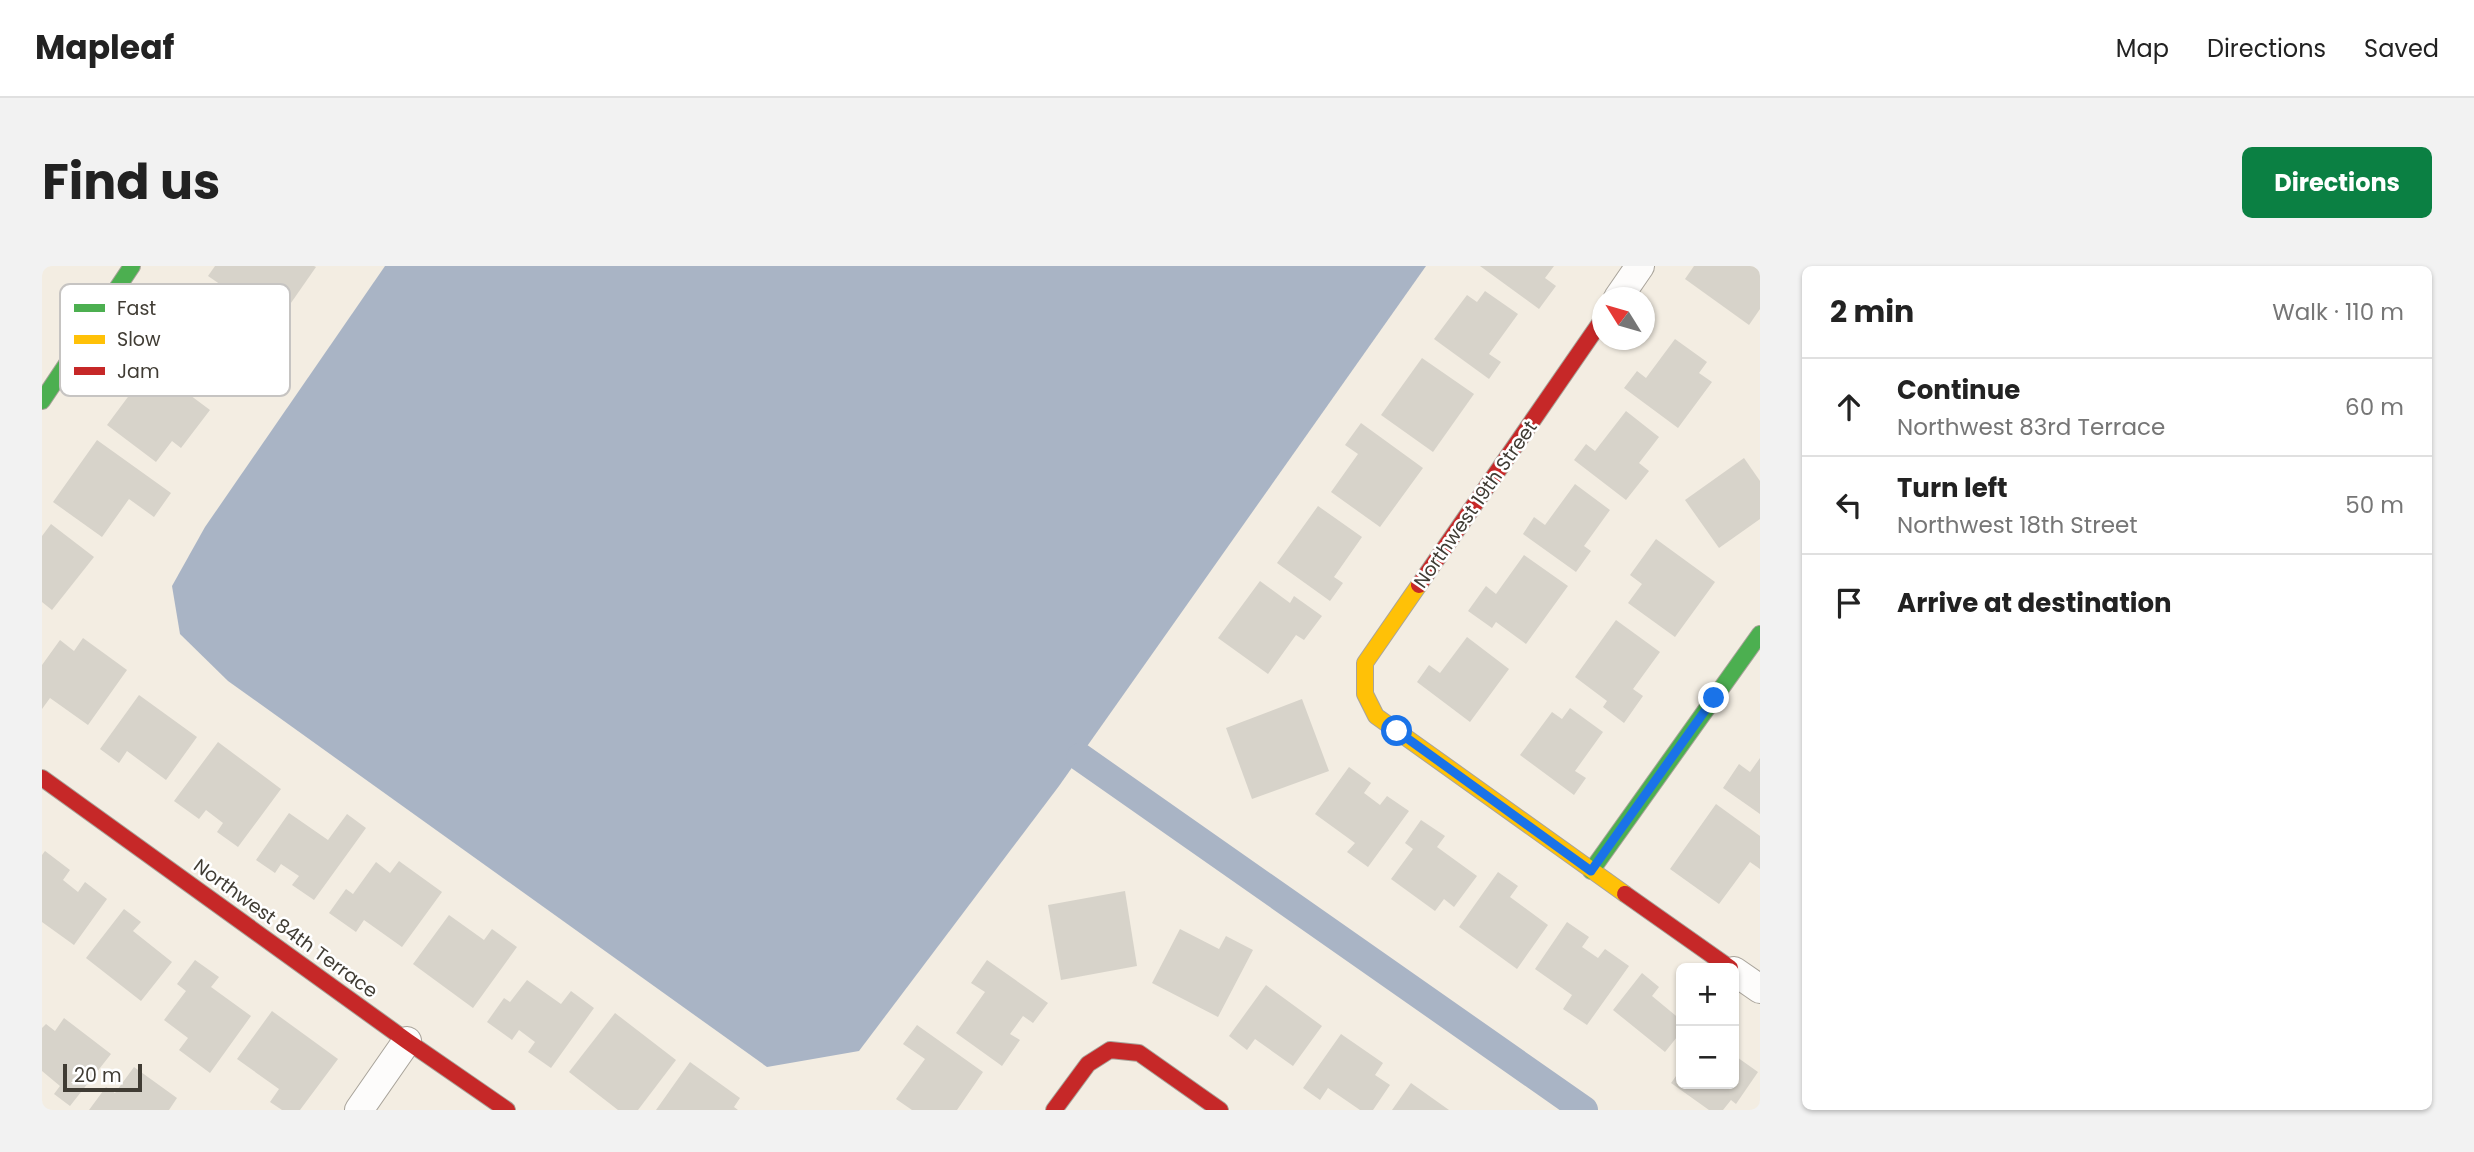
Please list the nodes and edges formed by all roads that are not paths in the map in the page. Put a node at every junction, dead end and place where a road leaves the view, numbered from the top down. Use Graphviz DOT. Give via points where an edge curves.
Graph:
graph roads {
  1 [pos="132,266"];
  2 [pos="1640,266"];
  3 [pos="120,284"];
  4 [pos="1626,287"];
  5 [pos="1592,334"];
  6 [pos="60,374"];
  7 [pos="42,401"];
  8 [pos="1760,634"];
  9 [pos="42,778"];
  10 [pos="1591,871"];
  11 [pos="1723,963"];
  12 [pos="1739,974"];
  13 [pos="1760,989"];
  14 [pos="407,1041"];
  15 [pos="359,1110"];
  16 [pos="508,1110"];
  17 [pos="1055,1110"];
  18 [pos="1220,1110"];
  1 -- 3 [label="street"];
  2 -- 4 [label="street"];
  5 -- 10 [label="street, Northwest 19th Street" via="1365,663 1365,694 1376,716"];
  6 -- 7 [label="street"];
  8 -- 10 [label="street"];
  9 -- 14 [label="street, Northwest 84th Terrace"];
  10 -- 11 [label="street"];
  12 -- 13 [label="street"];
  14 -- 15 [label="street"];
  14 -- 16 [label="street, Northwest 84th Terrace"];
  17 -- 18 [label="street" via="1088,1064 1110,1050 1139,1053"];
}
